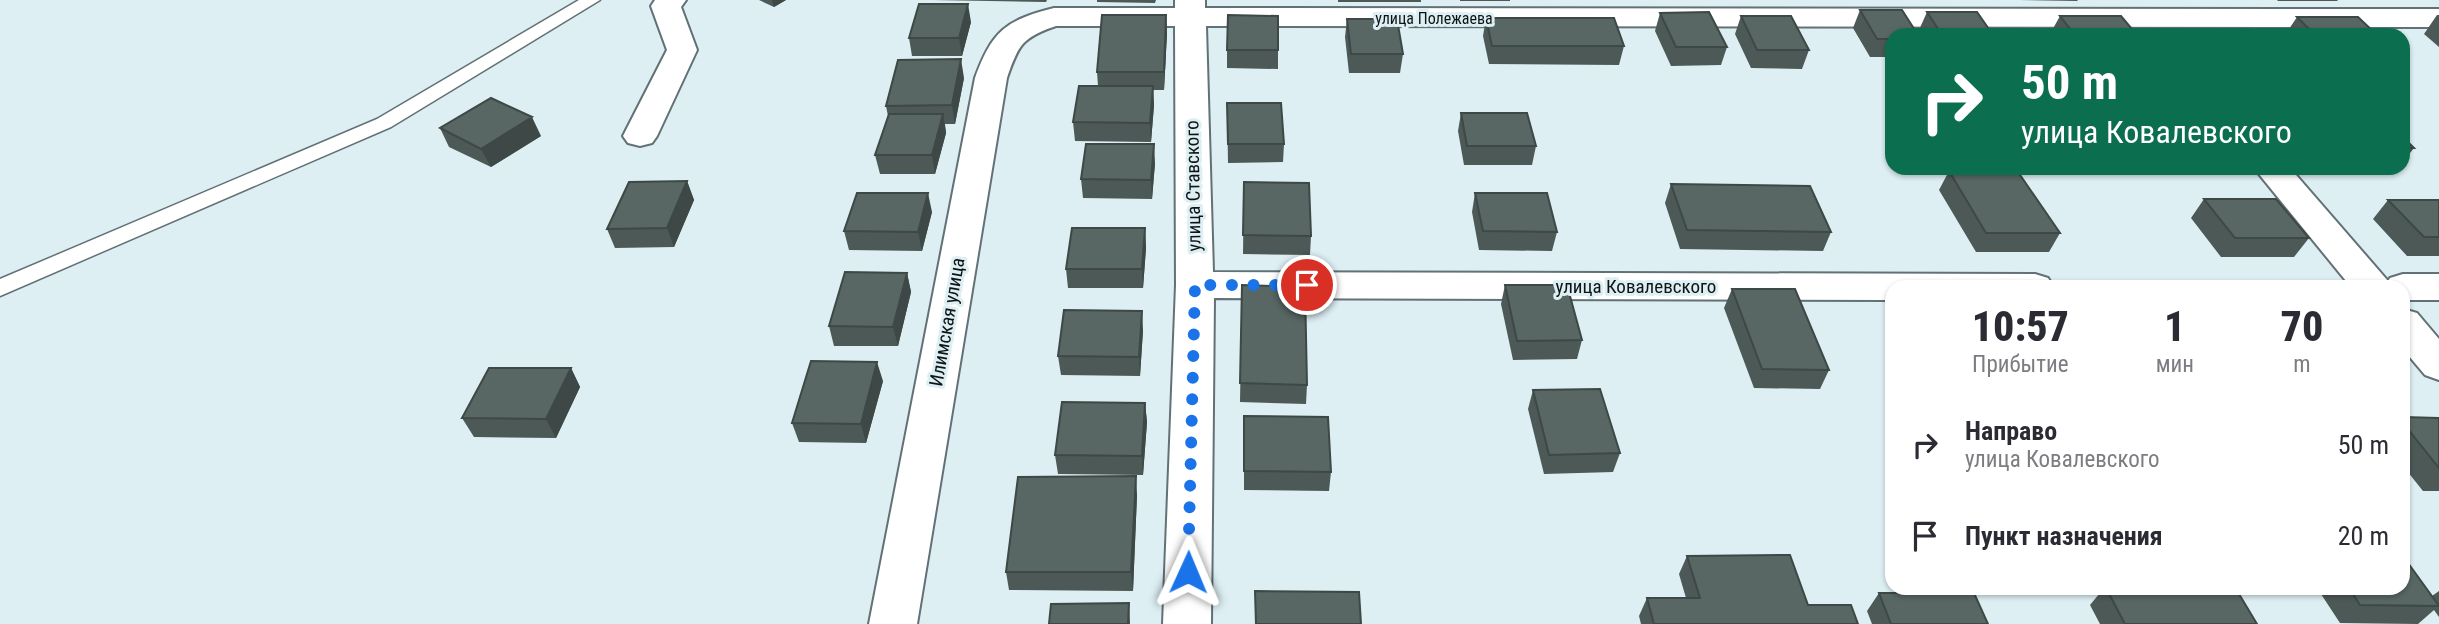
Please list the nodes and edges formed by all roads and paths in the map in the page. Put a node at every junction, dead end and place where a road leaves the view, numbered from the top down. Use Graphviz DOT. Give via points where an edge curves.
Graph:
graph roads {
  1 [pos="591,0"];
  2 [pos="671,0"];
  3 [pos="1190,9"];
  4 [pos="2143,18"];
  5 [pos="2439,18"];
  6 [pos="1018,28"];
  7 [pos="640,136"];
  8 [pos="2277,175"];
  9 [pos="2366,280"];
  10 [pos="1195,285"];
  11 [pos="1885,287"];
  12 [pos="2410,287"];
  13 [pos="2439,287"];
  14 [pos="0,288"];
  15 [pos="2410,331"];
  16 [pos="2439,365"];
  17 [pos="893,624"];
  18 [pos="1186,624"];
  1 -- 14 [label="lane" via="384,122"];
  2 -- 7 [label="street" via="666,6 682,50"];
  3 -- 4 [label="street, улица Полежаева"];
  3 -- 6 [label="street, улица Полежаева" via="1054,17"];
  3 -- 10 [label="street, улица Ставского"];
  4 -- 5 [label="street, улица Полежаева"];
  6 -- 17 [label="street, Илимская улица" via="1002,45 990,78"];
  8 -- 9 [label="street"];
  10 -- 11 [label="street, улица Ковалевского"];
  10 -- 18 [label="street, улица Ставского"];
  12 -- 13 [label="street"];
  15 -- 16 [label="street"];
}
